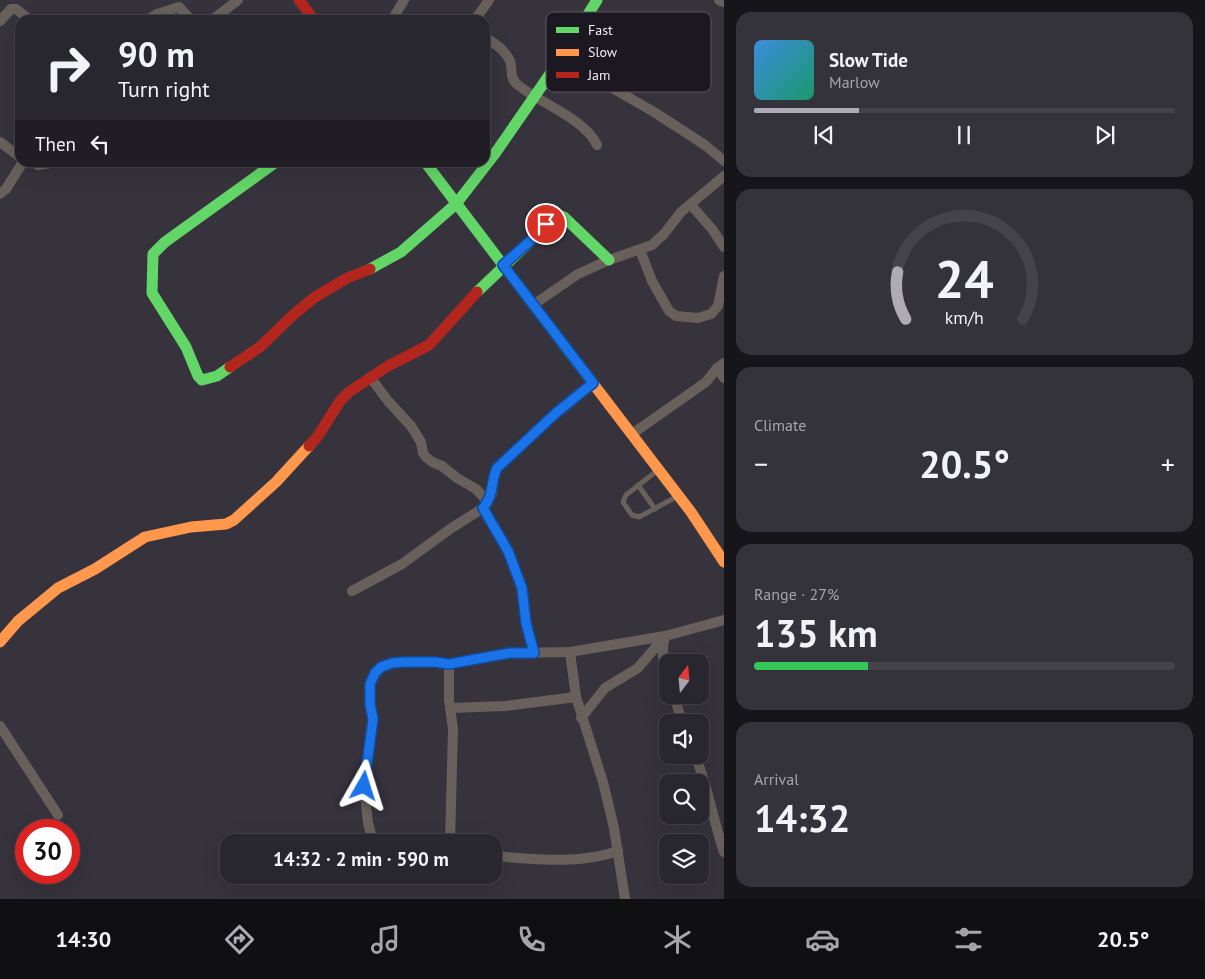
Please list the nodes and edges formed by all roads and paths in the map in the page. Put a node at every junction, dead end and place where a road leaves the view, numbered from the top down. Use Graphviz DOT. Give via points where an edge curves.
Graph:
graph roads {
  1 [pos="238,0"];
  2 [pos="299,0"];
  3 [pos="404,0"];
  4 [pos="489,0"];
  5 [pos="596,0"];
  6 [pos="719,0"];
  7 [pos="724,2"];
  8 [pos="176,4"];
  9 [pos="589,12"];
  10 [pos="24,15"];
  11 [pos="155,15"];
  12 [pos="186,15"];
  13 [pos="218,15"];
  14 [pos="310,15"];
  15 [pos="395,15"];
  16 [pos="478,15"];
  17 [pos="0,21"];
  18 [pos="490,40"];
  19 [pos="546,79"];
  20 [pos="619,92"];
  21 [pos="534,97"];
  22 [pos="0,142"];
  23 [pos="597,146"];
  24 [pos="15,153"];
  25 [pos="490,160"];
  26 [pos="724,161"];
  27 [pos="20,167"];
  28 [pos="269,167"];
  29 [pos="429,167"];
  30 [pos="485,167"];
  31 [pos="724,176"];
  32 [pos="0,194"];
  33 [pos="456,204"];
  34 [pos="691,205"];
  35 [pos="724,247"];
  36 [pos="640,250"];
  37 [pos="609,260"];
  38 [pos="503,265"];
  39 [pos="724,276"];
  40 [pos="533,305"];
  41 [pos="720,366"];
  42 [pos="370,377"];
  43 [pos="724,378"];
  44 [pos="593,383"];
  45 [pos="632,434"];
  46 [pos="658,470"];
  47 [pos="638,485"];
  48 [pos="678,496"];
  49 [pos="486,505"];
  50 [pos="655,509"];
  51 [pos="724,562"];
  52 [pos="352,590"];
  53 [pos="724,620"];
  54 [pos="665,636"];
  55 [pos="0,642"];
  56 [pos="570,652"];
  57 [pos="534,653"];
  58 [pos="663,654"];
  59 [pos="449,664"];
  60 [pos="576,697"];
  61 [pos="450,708"];
  62 [pos="581,718"];
  63 [pos="0,726"];
  64 [pos="697,764"];
  65 [pos="58,815"];
  66 [pos="371,834"];
  67 [pos="450,834"];
  68 [pos="618,851"];
  69 [pos="724,852"];
  70 [pos="502,857"];
  71 [pos="625,899"];
  1 -- 13 [label="street"];
  2 -- 14 [label="street"];
  3 -- 15 [label="street"];
  4 -- 16 [label="street"];
  5 -- 9 [label="street"];
  6 -- 7 [label="street"];
  8 -- 11 [label="street"];
  8 -- 12 [label="street"];
  10 -- 17 [label="street" via="11,9"];
  18 -- 21 [label="street" via="509,59 515,83"];
  19 -- 21 [label="street"];
  20 -- 26 [label="street" via="705,145"];
  21 -- 23 [label="street" via="585,129"];
  21 -- 25 [label="street"];
  22 -- 24 [label="street"];
  27 -- 32 [label="street"];
  28 -- 33 [label="street" via="153,254 152,294 186,347 202,380 218,376 260,347 315,297 401,252"];
  29 -- 33 [label="street"];
  30 -- 33 [label="street"];
  31 -- 34 [label="street"];
  33 -- 38 [label="street"];
  34 -- 35 [label="street"];
  34 -- 36 [label="street" via="658,240"];
  36 -- 37 [label="street"];
  36 -- 39 [label="street" via="652,281 669,311 676,316 698,318 711,314 718,306"];
  37 -- 38 [label="street" via="558,215 552,216 539,233"];
  37 -- 40 [label="street" via="578,274"];
  38 -- 40 [label="street"];
  38 -- 42 [label="street" via="429,345"];
  40 -- 44 [label="street"];
  41 -- 43 [label="street"];
  41 -- 45 [label="street" via="706,382"];
  42 -- 49 [label="street" via="411,426 426,457 476,489"];
  42 -- 55 [label="street" via="340,401 318,436 276,482 234,520 145,537 58,588 18,621"];
  44 -- 45 [label="street"];
  44 -- 49 [label="street" via="497,468 492,494"];
  45 -- 46 [label="street"];
  46 -- 47 [label="lane"];
  46 -- 48 [label="street"];
  47 -- 50 [label="lane"];
  47 -- 50 [label="lane" via="623,502 632,515 639,517"];
  48 -- 50 [label="lane"];
  48 -- 51 [label="street"];
  49 -- 52 [label="street" via="415,555"];
  49 -- 57 [label="street" via="522,588"];
  53 -- 54 [label="street"];
  54 -- 56 [label="street"];
  54 -- 58 [label="street"];
  54 -- 62 [label="street" via="638,668 605,688"];
  56 -- 57 [label="street"];
  56 -- 60 [label="street"];
  57 -- 59 [label="street" via="510,653"];
  59 -- 61 [label="street"];
  59 -- 66 [label="street" via="392,663 375,673 370,684 373,719 364,786"];
  60 -- 61 [label="street" via="504,706"];
  60 -- 62 [label="street"];
  61 -- 67 [label="street" via="453,729"];
  62 -- 68 [label="street" via="603,782"];
  63 -- 65 [label="street"];
  64 -- 69 [label="street"];
  68 -- 70 [label="street" via="579,860"];
  68 -- 71 [label="street"];
}
